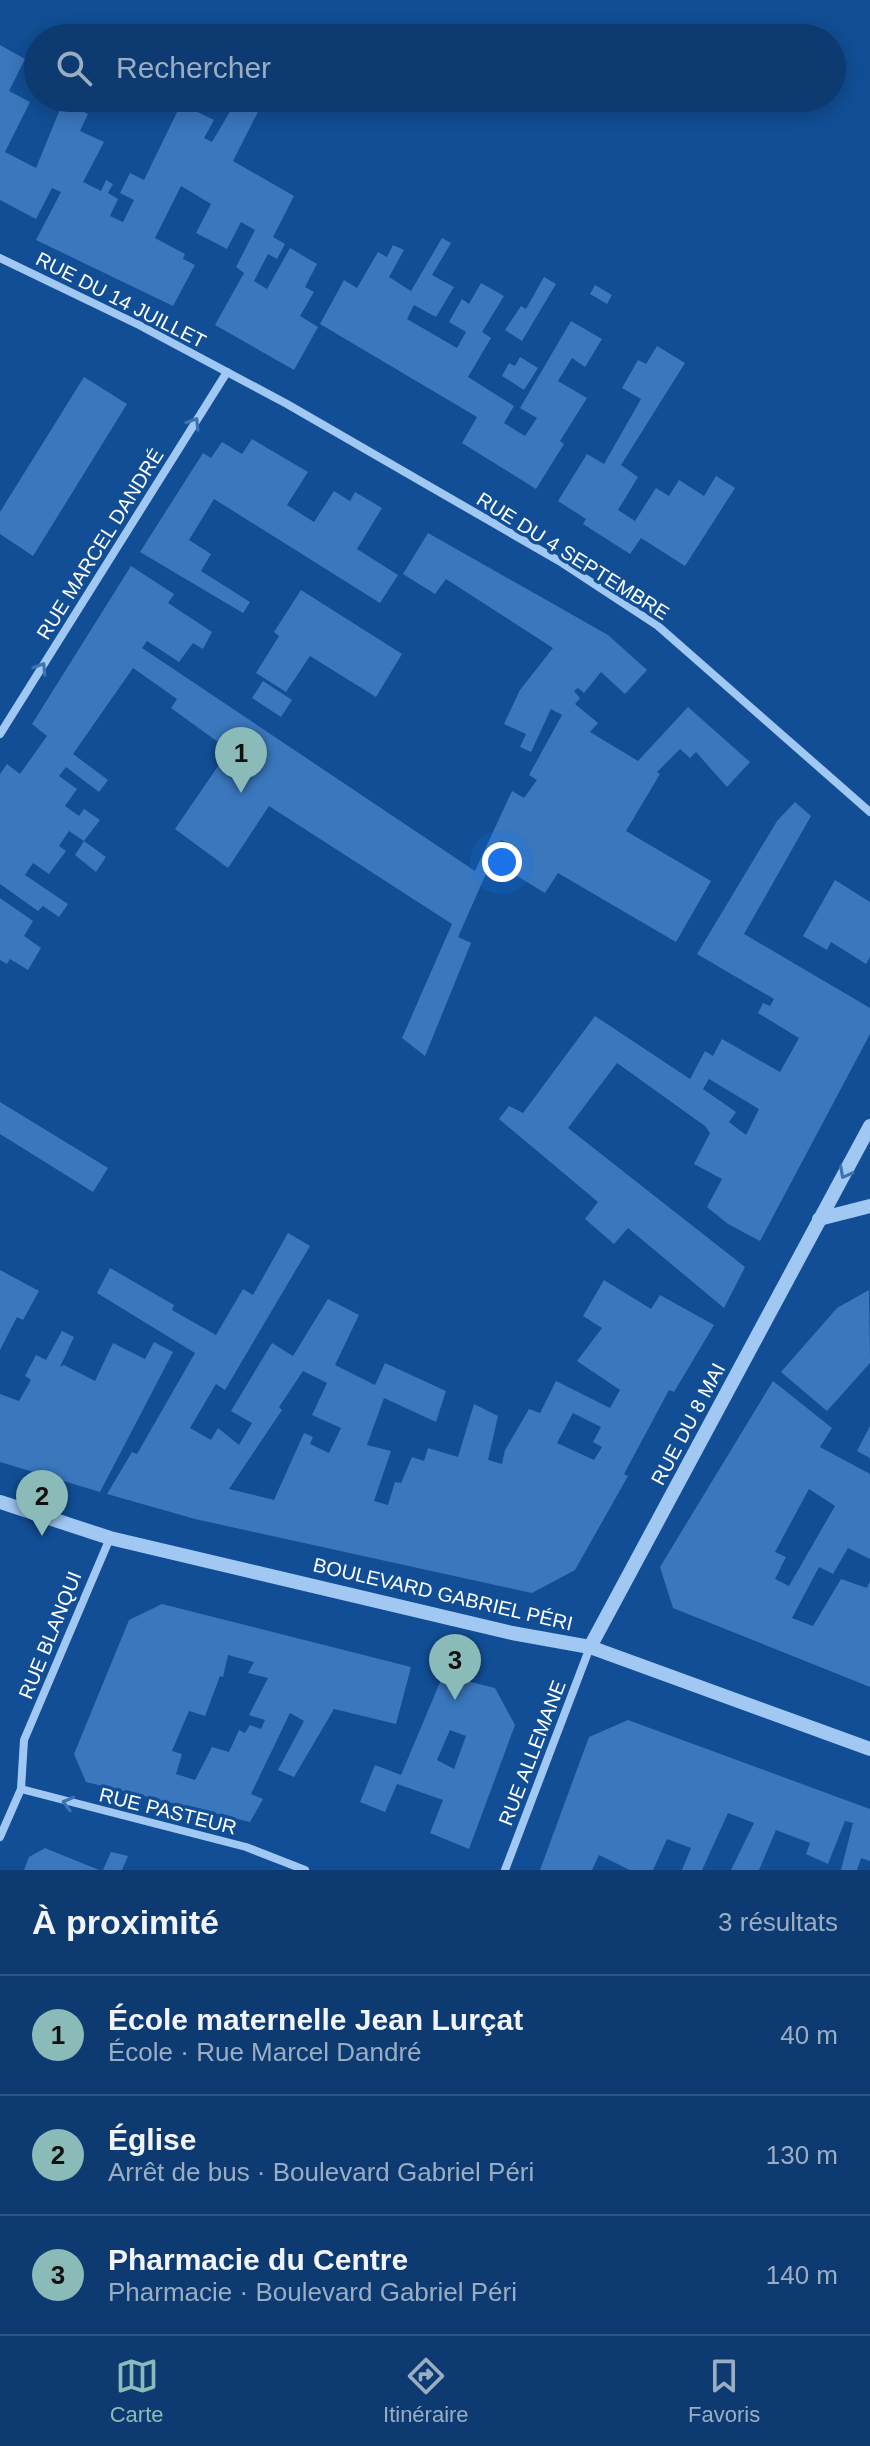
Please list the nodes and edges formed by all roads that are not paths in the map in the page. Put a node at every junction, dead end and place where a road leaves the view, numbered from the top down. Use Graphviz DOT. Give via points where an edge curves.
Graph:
graph roads {
  1 [pos="0,258"];
  2 [pos="227,372"];
  3 [pos="0,734"];
  4 [pos="870,812"];
  5 [pos="870,1126"];
  6 [pos="870,1206"];
  7 [pos="819,1219"];
  8 [pos="0,1502"];
  9 [pos="110,1538"];
  10 [pos="590,1647"];
  11 [pos="870,1749"];
  12 [pos="21,1789"];
  13 [pos="0,1837"];
  14 [pos="305,1870"];
  15 [pos="505,1870"];
  1 -- 2 [label="street, RUE DU 14 JUILLET"];
  3 -- 2 [label="street, RUE MARCEL DANDRÉ, one-way"];
  2 -- 4 [label="street, RUE DU 4 SEPTEMBRE" via="559,561 658,626"];
  5 -- 7 [label="street, RUE DU 8 MAI, one-way"];
  6 -- 7 [label="street"];
  7 -- 10 [label="street, RUE DU 8 MAI"];
  8 -- 9 [label="street, BOULEVARD GABRIEL PÉRI"];
  9 -- 10 [label="street, BOULEVARD GABRIEL PÉRI"];
  9 -- 12 [label="street, RUE BLANQUI" via="24,1740"];
  10 -- 11 [label="street, BOULEVARD GABRIEL PÉRI"];
  10 -- 15 [label="street, RUE ALLEMANE"];
  12 -- 13 [label="street, RUE BLANQUI"];
  14 -- 12 [label="street, RUE PASTEUR, one-way" via="246,1847"];
}
